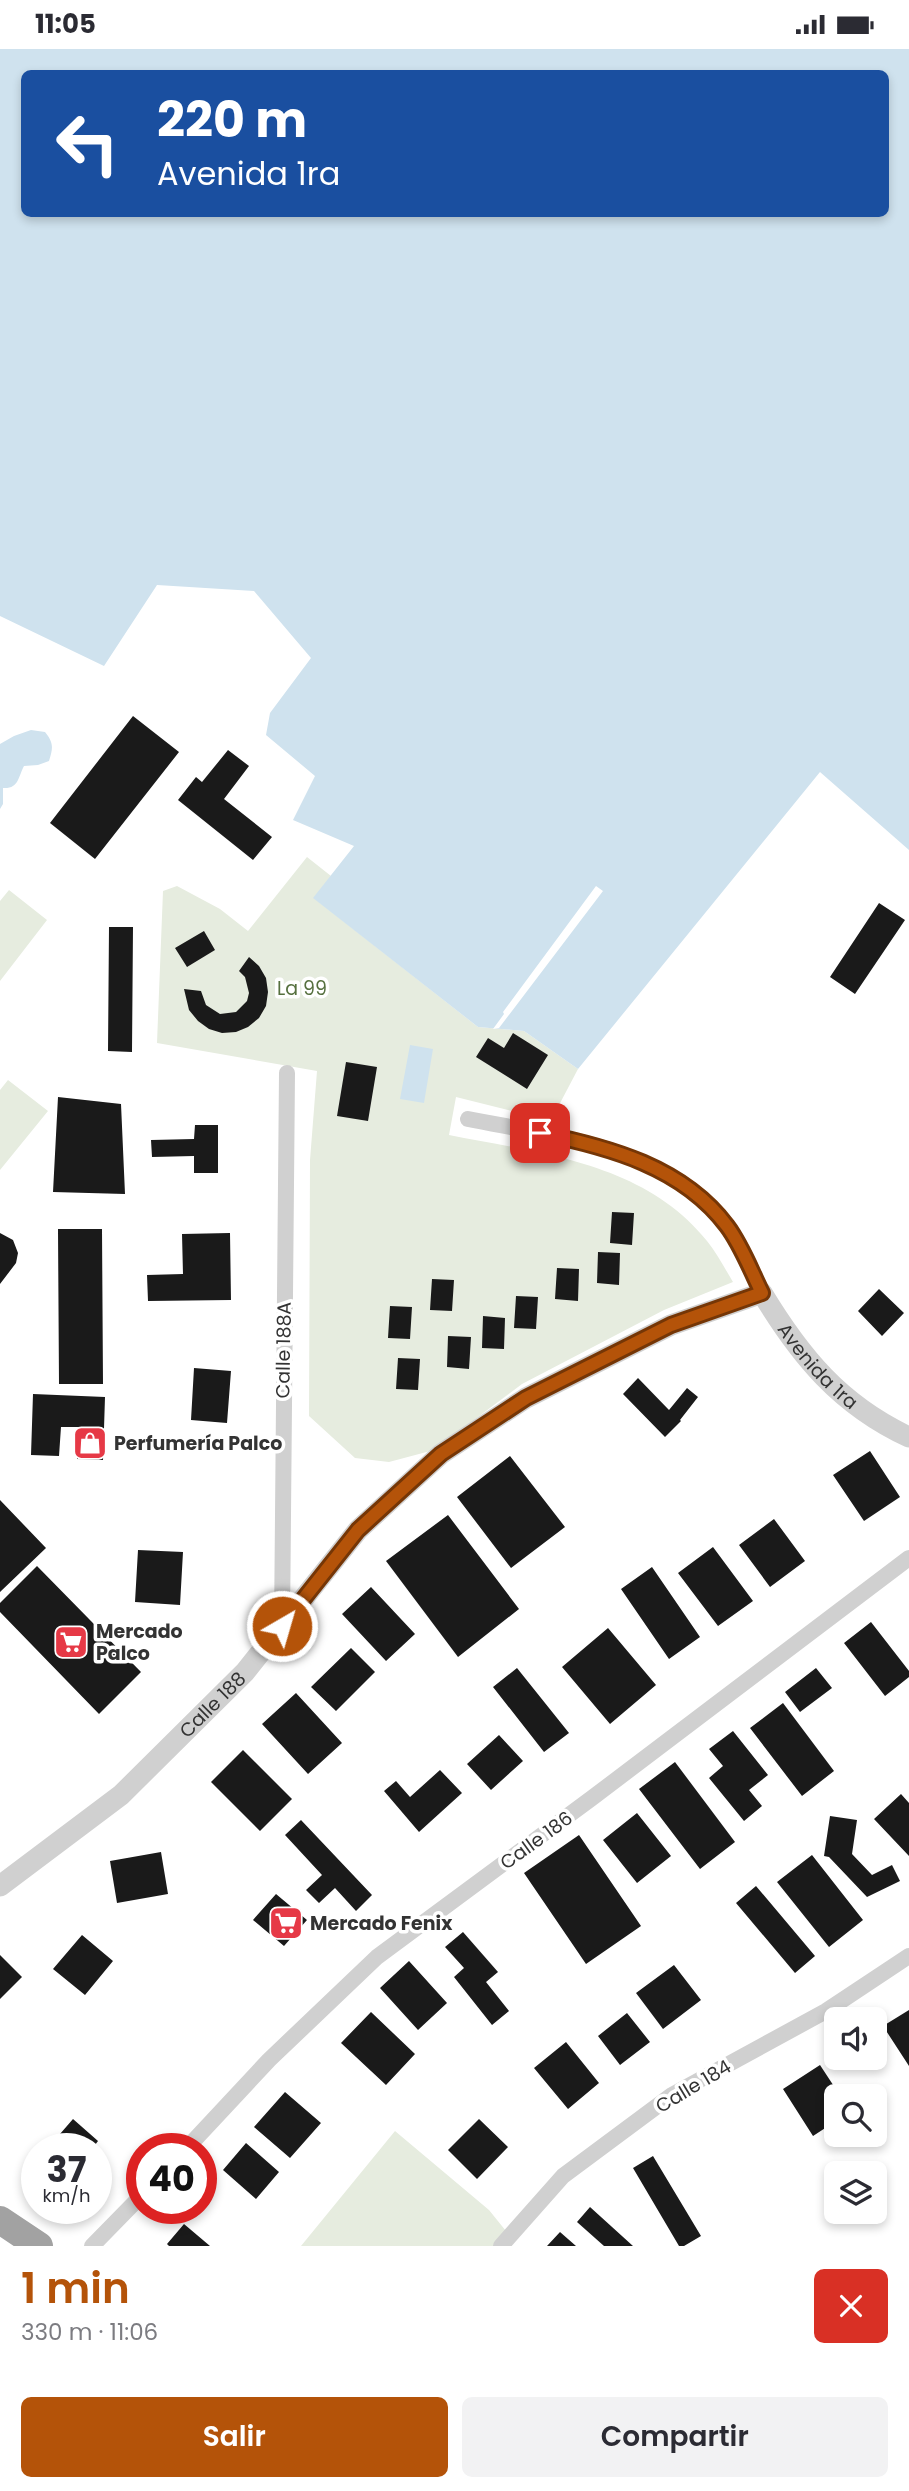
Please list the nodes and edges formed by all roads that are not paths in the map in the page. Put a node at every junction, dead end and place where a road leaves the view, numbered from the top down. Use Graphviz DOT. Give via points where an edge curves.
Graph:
graph roads {
  1 [pos="287,1073"];
  2 [pos="468,1119"];
  3 [pos="762,1293"];
  4 [pos="909,1437"];
  5 [pos="909,1558"];
  6 [pos="282,1626"];
  7 [pos="0,1886"];
  8 [pos="909,1956"];
  9 [pos="201,2133"];
  10 [pos="126,2211"];
  11 [pos="0,2220"];
  12 [pos="39,2246"];
  13 [pos="92,2246"];
  14 [pos="501,2246"];
  1 -- 6 [label="street, Calle 188A"];
  2 -- 3 [label="street, Avenida 1ra" via="588,1143 682,1183 727,1226"];
  3 -- 4 [label="street, Avenida 1ra" via="816,1371 864,1411"];
  3 -- 6 [label="street, Calle 188" via="671,1325 538,1392 441,1454 358,1530"];
  5 -- 9 [label="street, Calle 186" via="377,1957 269,2060"];
  6 -- 7 [label="street, Calle 188" via="245,1672 121,1795"];
  8 -- 14 [label="street, Calle 184" via="826,2011 672,2095 563,2176"];
  10 -- 13 [label="street"];
  11 -- 12 [label="highway"];
}
